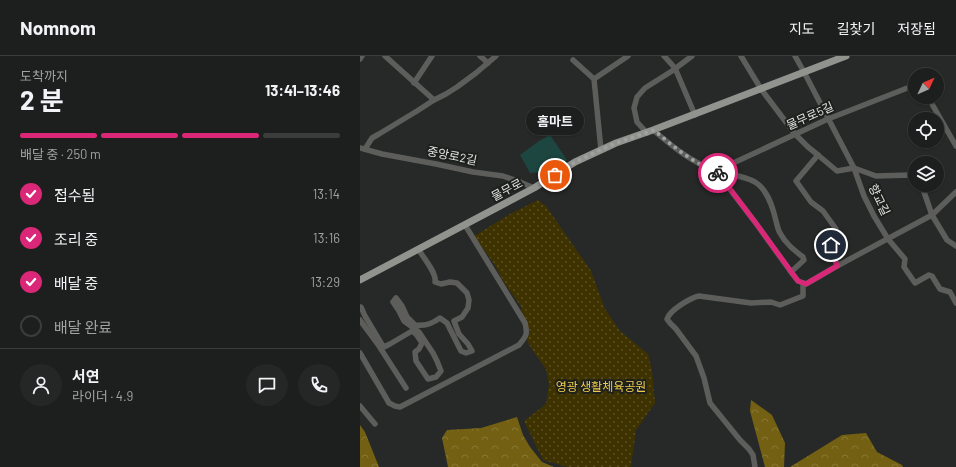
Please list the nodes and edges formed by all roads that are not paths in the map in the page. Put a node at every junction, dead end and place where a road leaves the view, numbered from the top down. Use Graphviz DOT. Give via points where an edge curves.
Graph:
graph roads {
  1 [pos="362,56"];
  2 [pos="385,56"];
  3 [pos="432,56"];
  4 [pos="480,56"];
  5 [pos="496,56"];
  6 [pos="628,56"];
  7 [pos="664,56"];
  8 [pos="692,56"];
  9 [pos="741,56"];
  10 [pos="795,56"];
  11 [pos="846,56"];
  12 [pos="360,59"];
  13 [pos="573,60"];
  14 [pos="488,63"];
  15 [pos="675,68"];
  16 [pos="804,72"];
  17 [pos="594,78"];
  18 [pos="414,83"];
  19 [pos="908,88"];
  20 [pos="761,89"];
  21 [pos="434,100"];
  22 [pos="932,104"];
  23 [pos="695,115"];
  24 [pos="828,119"];
  25 [pos="650,132"];
  26 [pos="795,134"];
  27 [pos="956,146"];
  28 [pos="363,149"];
  29 [pos="601,150"];
  30 [pos="818,155"];
  31 [pos="854,168"];
  32 [pos="716,171"];
  33 [pos="908,175"];
  34 [pos="534,188"];
  35 [pos="925,192"];
  36 [pos="956,192"];
  37 [pos="932,215"];
  38 [pos="465,225"];
  39 [pos="888,239"];
  40 [pos="956,246"];
  41 [pos="418,249"];
  42 [pos="837,266"];
  43 [pos="791,272"];
  44 [pos="360,280"];
  45 [pos="803,283"];
  46 [pos="956,304"];
  47 [pos="360,307"];
  48 [pos="360,320"];
  49 [pos="360,353"];
  50 [pos="406,388"];
  51 [pos="360,406"];
  52 [pos="375,424"];
  53 [pos="755,467"];
  1 -- 12 [label="street"];
  2 -- 18 [label="street"];
  3 -- 18 [label="street"];
  4 -- 14 [label="street"];
  5 -- 14 [label="street, 중앙로2길"];
  6 -- 17 [label="street"];
  7 -- 15 [label="street"];
  8 -- 15 [label="street"];
  9 -- 20 [label="street"];
  10 -- 16 [label="street, 향교길"];
  11 -- 16 [label="main road, 물무로"];
  13 -- 17 [label="street"];
  14 -- 21 [label="street, 중앙로2길" via="457,87"];
  15 -- 23 [label="street"];
  15 -- 25 [label="street" via="645,88 638,97 634,108 637,122"];
  16 -- 20 [label="main road, 물무로"];
  16 -- 24 [label="street, 향교길"];
  17 -- 29 [label="street"];
  18 -- 21 [label="street"];
  19 -- 24 [label="street, 물무로5길"];
  20 -- 23 [label="main road, 물무로"];
  20 -- 26 [label="street"];
  21 -- 28 [label="street, 중앙로2길" via="372,138"];
  22 -- 27 [label="street"];
  23 -- 25 [label="main road, 물무로"];
  24 -- 26 [label="street, 물무로5길"];
  24 -- 31 [label="street, 향교길"];
  25 -- 29 [label="main road, 물무로"];
  25 -- 32 [label="street" via="678,151"];
  26 -- 30 [label="street"];
  26 -- 32 [label="street, 물무로5길"];
  28 -- 34 [label="street, 중앙로2길" via="503,176"];
  29 -- 34 [label="main road, 물무로" via="575,162"];
  30 -- 31 [label="street" via="837,171"];
  30 -- 42 [label="street" via="796,181 836,229 831,245"];
  31 -- 33 [label="street" via="876,176"];
  31 -- 39 [label="street, 향교길" via="864,196"];
  32 -- 43 [label="street"];
  32 -- 43 [label="street" via="755,182 763,189 771,204 779,233 786,243 803,257 804,260"];
  34 -- 38 [label="main road, 물무로"];
  35 -- 37 [label="street"];
  36 -- 37 [label="street"];
  37 -- 39 [label="street"];
  37 -- 40 [label="street" via="946,240"];
  38 -- 41 [label="main road, 물무로"];
  38 -- 49 [label="street" via="525,323 526,336 519,345 400,407 389,403"];
  39 -- 42 [label="street"];
  39 -- 46 [label="street, 향교길" via="905,259 904,267 915,283 929,275 932,276 940,289 950,292"];
  41 -- 44 [label="main road, 물무로"];
  41 -- 47 [label="street" via="433,270 436,282 458,283 467,293 468,308 462,317 454,321 459,334 472,351 461,351 447,323 440,318 432,324 415,325 407,318 396,298 393,302 404,321 419,332 441,371 436,377 428,380 416,361 415,352 422,342 416,334 412,331 384,347"];
  42 -- 45 [label="street" via="806,284"];
  43 -- 45 [label="street"];
  45 -- 53 [label="street" via="803,296 780,306 771,302 751,303 699,296 675,309 667,318 696,356 710,403 749,449"];
  48 -- 50 [label="street"];
  51 -- 52 [label="street"];
}
